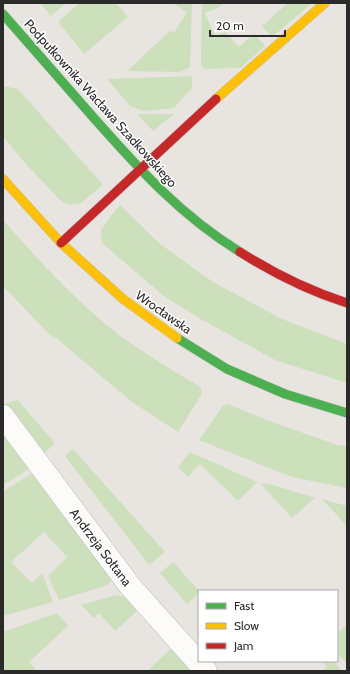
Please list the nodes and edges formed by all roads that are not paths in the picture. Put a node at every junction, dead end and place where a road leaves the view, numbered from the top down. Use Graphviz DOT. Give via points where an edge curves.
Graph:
graph roads {
  1 [pos="325,3"];
  2 [pos="3,14"];
  3 [pos="139,169"];
  4 [pos="3,179"];
  5 [pos="61,243"];
  6 [pos="347,303"];
  7 [pos="347,413"];
  8 [pos="3,416"];
  9 [pos="206,671"];
  1 -- 3 [label="street"];
  2 -- 3 [label="street, Podpułkownika Wacława Szadkowskiego"];
  3 -- 5 [label="street"];
  3 -- 6 [label="street, Podpułkownika Wacława Szadkowskiego" via="177,206 217,238 270,271"];
  4 -- 5 [label="street, Wrocławska"];
  5 -- 7 [label="street, Wrocławska" via="123,299 176,338 221,365 285,394"];
  8 -- 9 [label="street, Andrzeja Sołtana" via="130,586"];
}
